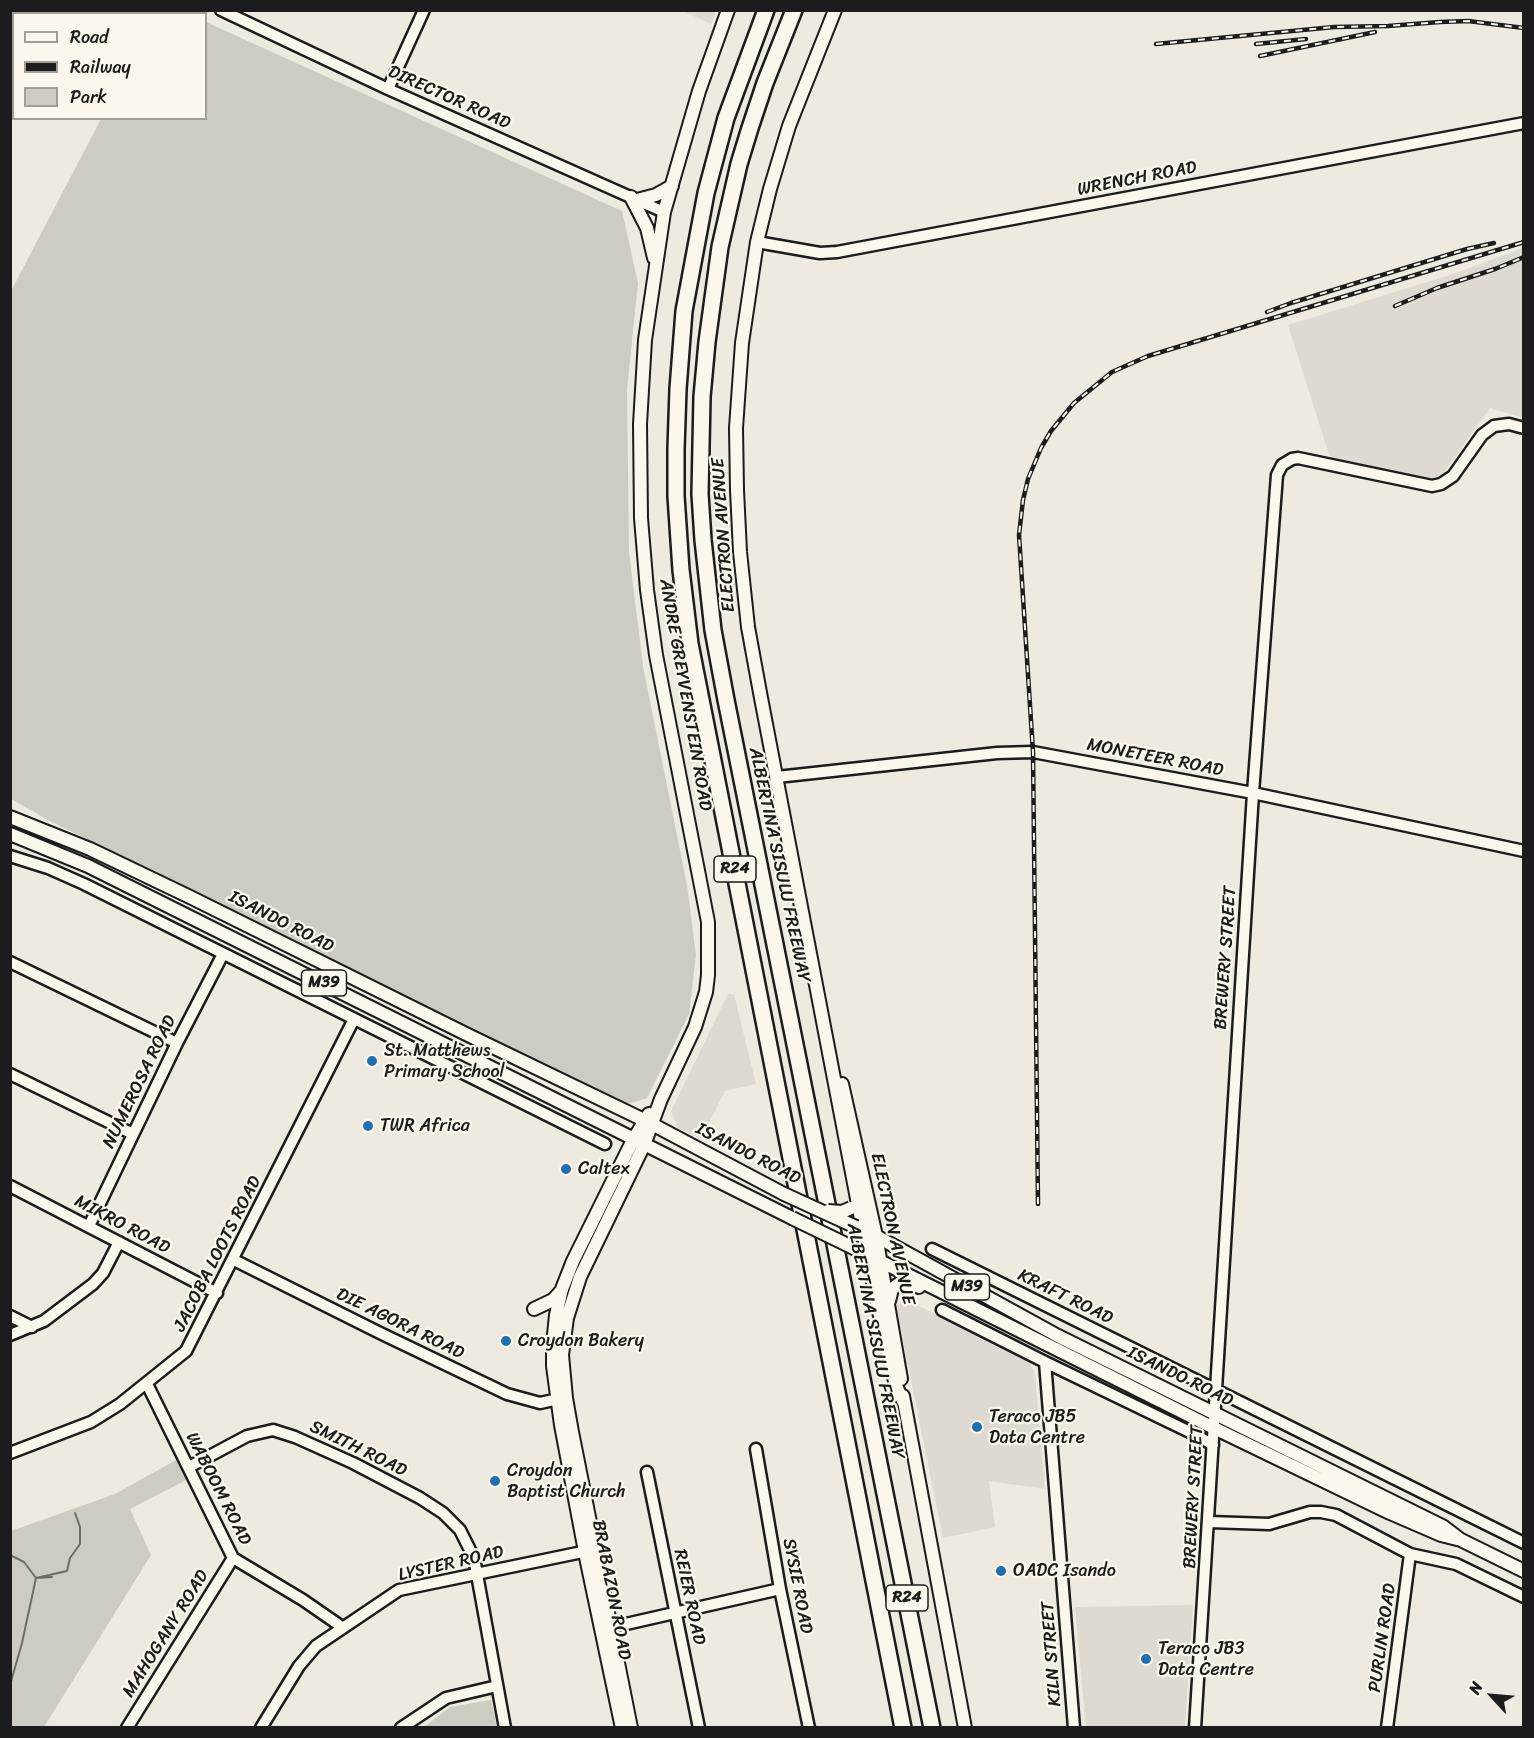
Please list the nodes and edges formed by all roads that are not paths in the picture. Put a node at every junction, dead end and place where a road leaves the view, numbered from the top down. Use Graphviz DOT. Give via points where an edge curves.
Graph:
graph roads {
  1 [pos="221,10"];
  2 [pos="424,10"];
  3 [pos="728,10"];
  4 [pos="766,10"];
  5 [pos="794,10"];
  6 [pos="835,10"];
  7 [pos="388,89"];
  8 [pos="1524,123"];
  9 [pos="672,186"];
  10 [pos="634,199"];
  11 [pos="664,212"];
  12 [pos="757,242"];
  13 [pos="655,268"];
  14 [pos="1524,428"];
  15 [pos="777,777"];
  16 [pos="1253,794"];
  17 [pos="10,817"];
  18 [pos="10,834"];
  19 [pos="1524,851"];
  20 [pos="10,856"];
  21 [pos="223,954"];
  22 [pos="10,962"];
  23 [pos="354,1019"];
  24 [pos="177,1043"];
  25 [pos="10,1074"];
  26 [pos="648,1123"];
  27 [pos="133,1134"];
  28 [pos="638,1142"];
  29 [pos="605,1144"];
  30 [pos="10,1186"];
  31 [pos="860,1205"];
  32 [pos="820,1210"];
  33 [pos="89,1226"];
  34 [pos="860,1229"];
  35 [pos="876,1236"];
  36 [pos="118,1242"];
  37 [pos="932,1249"];
  38 [pos="864,1252"];
  39 [pos="915,1257"];
  40 [pos="234,1260"];
  41 [pos="880,1261"];
  42 [pos="562,1289"];
  43 [pos="217,1293"];
  44 [pos="942,1293"];
  45 [pos="889,1303"];
  46 [pos="534,1309"];
  47 [pos="942,1310"];
  48 [pos="10,1316"];
  49 [pos="32,1327"];
  50 [pos="10,1335"];
  51 [pos="1045,1362"];
  52 [pos="147,1384"];
  53 [pos="1216,1390"];
  54 [pos="561,1399"];
  55 [pos="904,1403"];
  56 [pos="1215,1414"];
  57 [pos="1214,1428"];
  58 [pos="1213,1445"];
  59 [pos="756,1449"];
  60 [pos="10,1453"];
  61 [pos="189,1467"];
  62 [pos="646,1472"];
  63 [pos="1209,1522"];
  64 [pos="1461,1540"];
  65 [pos="1524,1543"];
  66 [pos="591,1550"];
  67 [pos="1410,1554"];
  68 [pos="233,1558"];
  69 [pos="1524,1571"];
  70 [pos="477,1575"];
  71 [pos="780,1589"];
  72 [pos="1524,1597"];
  73 [pos="675,1613"];
  74 [pos="342,1627"];
  75 [pos="606,1628"];
  76 [pos="497,1686"];
  77 [pos="128,1728"];
  78 [pos="261,1728"];
  79 [pos="401,1728"];
  80 [pos="505,1728"];
  81 [pos="622,1728"];
  82 [pos="631,1728"];
  83 [pos="699,1728"];
  84 [pos="809,1728"];
  85 [pos="903,1728"];
  86 [pos="932,1728"];
  87 [pos="965,1728"];
  88 [pos="1074,1728"];
  89 [pos="1195,1728"];
  90 [pos="1387,1728"];
  1 -- 7 [label="street, DIRECTOR ROAD"];
  2 -- 7 [label="street"];
  3 -- 9 [label="main road, ANDRE GREYVENSTEIN ROAD" via="699,91"];
  4 -- 85 [label="highway, R24" via="726,118 706,193 684,311 676,449 681,570 690,644"];
  5 -- 86 [label="highway, ALBERTINA SISULU FREEWAY / R24" via="747,137 720,247 706,342 702,408 700,494 704,551 726,700"];
  6 -- 12 [label="main road, ELECTRON AVENUE" via="789,126"];
  7 -- 10 [label="street, DIRECTOR ROAD"];
  8 -- 12 [label="street, WRENCH ROAD" via="837,252 820,253"];
  9 -- 10 [label="main road" via="656,195"];
  9 -- 11 [label="main road, ANDRE GREYVENSTEIN ROAD"];
  10 -- 11 [label="street, DIRECTOR ROAD"];
  10 -- 13 [label="main road" via="647,228"];
  11 -- 13 [label="main road, ANDRE GREYVENSTEIN ROAD"];
  12 -- 15 [label="main road, ELECTRON AVENUE" via="742,343 736,428 737,490 748,627"];
  13 -- 26 [label="main road, ANDRE GREYVENSTEIN ROAD" via="640,400 642,532 656,655 710,943 701,1011"];
  14 -- 16 [label="street, BREWERY STREET" via="1494,426 1482,435 1453,476 1432,486 1298,458 1282,465 1276,481"];
  15 -- 16 [label="street, MONETEER ROAD" via="1033,752"];
  15 -- 31 [label="main road, ELECTRON AVENUE" via="832,1065 841,1081"];
  16 -- 19 [label="street, MONETEER ROAD"];
  16 -- 53 [label="street, BREWERY STREET"];
  17 -- 26 [label="main road, ISANDO ROAD / M39" via="90,849"];
  18 -- 28 [label="main road, ISANDO ROAD / M39" via="109,876"];
  20 -- 21 [label="street" via="84,884"];
  21 -- 23 [label="street"];
  21 -- 24 [label="street, NUMEROSA ROAD"];
  22 -- 24 [label="street"];
  23 -- 29 [label="street"];
  23 -- 40 [label="street, JACOBA LOOTS ROAD"];
  24 -- 27 [label="street, NUMEROSA ROAD"];
  25 -- 27 [label="street"];
  26 -- 28 [label="main road, BRABAZON ROAD"];
  26 -- 32 [label="main road, ISANDO ROAD / M39, bridge"];
  27 -- 33 [label="street, NUMEROSA ROAD"];
  28 -- 38 [label="main road, ISANDO ROAD / M39, bridge"];
  28 -- 42 [label="main road, BRABAZON ROAD"];
  28 -- 54 [label="main road, BRABAZON ROAD" via="572,1300 562,1355"];
  30 -- 33 [label="street, MIKRO ROAD"];
  31 -- 32 [label="main road, bridge" via="842,1212"];
  31 -- 34 [label="main road, ELECTRON AVENUE"];
  31 -- 35 [label="main road, ELECTRON AVENUE"];
  31 -- 39 [label="main road"];
  32 -- 34 [label="main road, ISANDO ROAD / M39, bridge"];
  33 -- 36 [label="street, MIKRO ROAD"];
  34 -- 35 [label="main road, ISANDO ROAD / M39"];
  34 -- 38 [label="main road, ELECTRON AVENUE"];
  35 -- 39 [label="main road, ISANDO ROAD / M39"];
  35 -- 41 [label="main road, ELECTRON AVENUE"];
  36 -- 43 [label="street, MIKRO ROAD"];
  36 -- 49 [label="street" via="98,1279"];
  37 -- 53 [label="street, KRAFT ROAD"];
  38 -- 41 [label="main road, ISANDO ROAD / M39"];
  38 -- 55 [label="main road, ELECTRON AVENUE" via="896,1386"];
  39 -- 56 [label="main road, ISANDO ROAD / M39" via="1058,1336"];
  40 -- 43 [label="street, JACOBA LOOTS ROAD"];
  40 -- 54 [label="street, DIE AGORA ROAD" via="507,1394 540,1403"];
  41 -- 44 [label="main road, ISANDO ROAD / M39"];
  41 -- 45 [label="main road, ELECTRON AVENUE"];
  42 -- 46 [label="main road" via="553,1300"];
  42 -- 54 [label="main road, BRABAZON ROAD" via="553,1344"];
  43 -- 52 [label="street, JACOBA LOOTS ROAD" via="186,1352"];
  44 -- 45 [label="main road" via="900,1283 892,1288"];
  44 -- 57 [label="main road, ISANDO ROAD / M39"];
  45 -- 55 [label="main road, ELECTRON AVENUE"];
  47 -- 51 [label="street"];
  48 -- 49 [label="street"];
  49 -- 50 [label="street"];
  51 -- 58 [label="street"];
  51 -- 88 [label="street, KILN STREET"];
  52 -- 60 [label="street, JACOBA LOOTS ROAD" via="85,1425"];
  52 -- 61 [label="street, WABOOM ROAD"];
  53 -- 56 [label="street, BREWERY STREET"];
  53 -- 65 [label="street, ISANDO ROAD"];
  54 -- 66 [label="main road, BRABAZON ROAD"];
  55 -- 87 [label="main road, ELECTRON AVENUE"];
  56 -- 57 [label="street, BREWERY STREET"];
  56 -- 64 [label="main road, ISANDO ROAD / M39" via="1444,1527"];
  57 -- 58 [label="street, BREWERY STREET"];
  57 -- 64 [label="main road, ISANDO ROAD / M39" via="1390,1513"];
  58 -- 63 [label="street, BREWERY STREET"];
  59 -- 71 [label="street, SYSIE ROAD"];
  61 -- 68 [label="street, WABOOM ROAD"];
  61 -- 70 [label="street, SMITH ROAD" via="248,1436 267,1430 283,1432 353,1463 439,1509 460,1530 474,1558"];
  62 -- 73 [label="street, REIER ROAD"];
  63 -- 67 [label="street" via="1269,1524 1321,1512 1336,1515"];
  63 -- 89 [label="street, BREWERY STREET"];
  64 -- 69 [label="main road, ISANDO ROAD / M39"];
  66 -- 70 [label="street, LYSTER ROAD"];
  66 -- 75 [label="main road, BRABAZON ROAD"];
  67 -- 72 [label="street" via="1456,1564"];
  67 -- 90 [label="street, PURLIN ROAD"];
  68 -- 74 [label="street, WABOOM ROAD"];
  68 -- 77 [label="street, MAHOGANY ROAD"];
  70 -- 74 [label="street, LYSTER ROAD" via="399,1590"];
  70 -- 76 [label="street, SMITH ROAD"];
  71 -- 73 [label="street"];
  71 -- 84 [label="street, SYSIE ROAD"];
  73 -- 75 [label="street"];
  73 -- 83 [label="street, REIER ROAD"];
  74 -- 78 [label="street, LYSTER ROAD" via="306,1657"];
  75 -- 81 [label="main road, BRABAZON ROAD"];
  75 -- 82 [label="main road, BRABAZON ROAD"];
  76 -- 79 [label="street" via="446,1698"];
  76 -- 80 [label="street, SMITH ROAD"];
}
